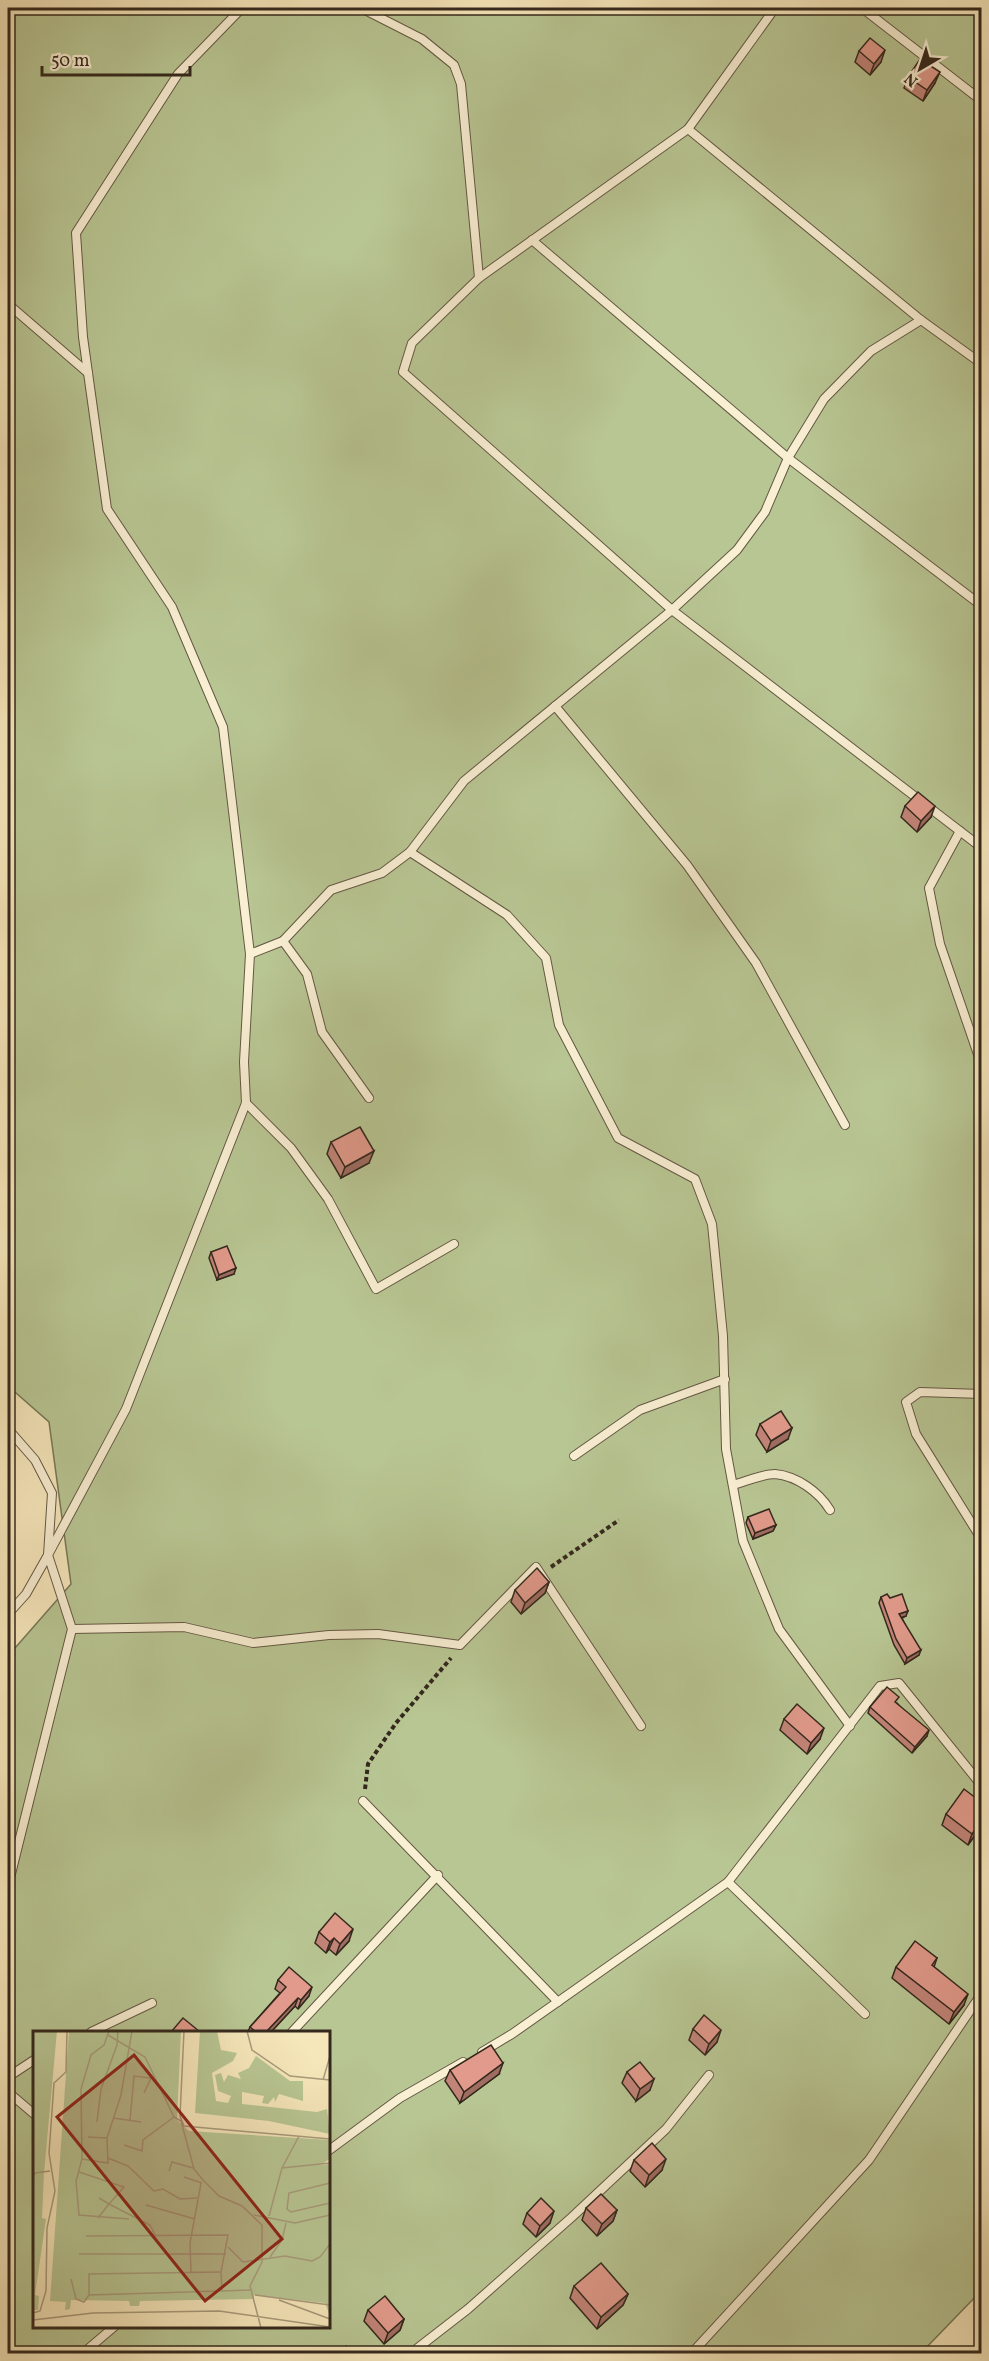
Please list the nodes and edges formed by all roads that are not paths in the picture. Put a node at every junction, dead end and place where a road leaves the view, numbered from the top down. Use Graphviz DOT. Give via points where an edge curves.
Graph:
graph roads {
  1 [pos="242,8"];
  2 [pos="361,8"];
  3 [pos="775,8"];
  4 [pos="862,8"];
  5 [pos="981,101"];
  6 [pos="688,129"];
  7 [pos="532,240"];
  8 [pos="479,278"];
  9 [pos="8,304"];
  10 [pos="921,320"];
  11 [pos="981,364"];
  12 [pos="88,373"];
  13 [pos="788,458"];
  14 [pos="981,606"];
  15 [pos="672,610"];
  16 [pos="555,706"];
  17 [pos="960,831"];
  18 [pos="981,848"];
  19 [pos="410,852"];
  20 [pos="283,941"];
  21 [pos="250,954"];
  22 [pos="981,1066"];
  23 [pos="369,1098"];
  24 [pos="246,1103"];
  25 [pos="845,1125"];
  26 [pos="454,1244"];
  27 [pos="724,1379"];
  28 [pos="981,1394"];
  29 [pos="8,1429"];
  30 [pos="574,1456"];
  31 [pos="733,1485"];
  32 [pos="830,1510"];
  33 [pos="981,1540"];
  34 [pos="48,1555"];
  35 [pos="8,1614"];
  36 [pos="72,1629"];
  37 [pos="641,1726"];
  38 [pos="850,1726"];
  39 [pos="981,1786"];
  40 [pos="363,1801"];
  41 [pos="438,1875"];
  42 [pos="728,1882"];
  43 [pos="8,1886"];
  44 [pos="981,1993"];
  45 [pos="558,2002"];
  46 [pos="152,2003"];
  47 [pos="865,2014"];
  48 [pos="93,2031"];
  49 [pos="293,2031"];
  50 [pos="33,2061"];
  51 [pos="709,2075"];
  52 [pos="33,2113"];
  53 [pos="330,2150"];
  54 [pos="113,2328"];
  55 [pos="82,2354"];
  56 [pos="410,2354"];
  57 [pos="692,2354"];
  1 -- 12 [label="lane" via="178,74 76,233"];
  2 -- 8 [label="lane" via="422,39 454,65 460,84"];
  3 -- 6 [label="lane"];
  4 -- 5 [label="lane"];
  6 -- 7 [label="lane"];
  6 -- 10 [label="lane"];
  7 -- 8 [label="lane"];
  7 -- 13 [label="lane"];
  8 -- 15 [label="lane" via="412,343 402,372"];
  9 -- 12 [label="lane"];
  10 -- 11 [label="lane"];
  10 -- 13 [label="lane" via="871,351 824,399"];
  12 -- 21 [label="lane" via="107,509 172,607 223,727"];
  13 -- 14 [label="lane"];
  13 -- 15 [label="lane" via="765,512 737,550"];
  15 -- 16 [label="lane"];
  15 -- 17 [label="lane"];
  16 -- 19 [label="lane" via="464,781"];
  16 -- 25 [label="lane" via="687,865 756,963"];
  17 -- 18 [label="lane"];
  17 -- 22 [label="lane" via="929,888 940,944"];
  19 -- 20 [label="lane" via="382,873 331,890"];
  19 -- 27 [label="lane" via="507,915 546,958 559,1025 618,1138 695,1179 712,1224"];
  20 -- 21 [label="lane"];
  20 -- 23 [label="lane" via="307,975 322,1032"];
  21 -- 24 [label="lane" via="244,1062"];
  24 -- 26 [label="lane" via="291,1148 328,1199 376,1289"];
  24 -- 34 [label="lane" via="126,1409"];
  27 -- 30 [label="lane" via="640,1410"];
  27 -- 31 [label="lane" via="726,1449"];
  28 -- 33 [label="lane" via="920,1392 906,1402 916,1434"];
  29 -- 34 [label="lane" via="35,1460 52,1493"];
  31 -- 32 [label="lane" via="774,1474 801,1481"];
  31 -- 38 [label="lane" via="743,1541 779,1629"];
  34 -- 35 [label="lane" via="26,1594"];
  34 -- 36 [label="lane"];
  36 -- 37 [label="lane" via="184,1628 253,1643 378,1634 460,1645 536,1567"];
  36 -- 43 [label="lane"];
  38 -- 39 [label="lane" via="880,1686 899,1683"];
  38 -- 42 [label="lane"];
  40 -- 41 [label="lane"];
  41 -- 45 [label="lane"];
  41 -- 49 [label="lane"];
  42 -- 45 [label="lane"];
  42 -- 47 [label="lane"];
  44 -- 57 [label="lane" via="869,2160"];
  45 -- 53 [label="lane" via="512,2034 400,2098"];
  46 -- 48 [label="lane"];
  50 -- 52 [label="lane" via="8,2077 8,2092"];
  51 -- 56 [label="lane" via="666,2129 573,2217"];
  54 -- 55 [label="lane"];
}
